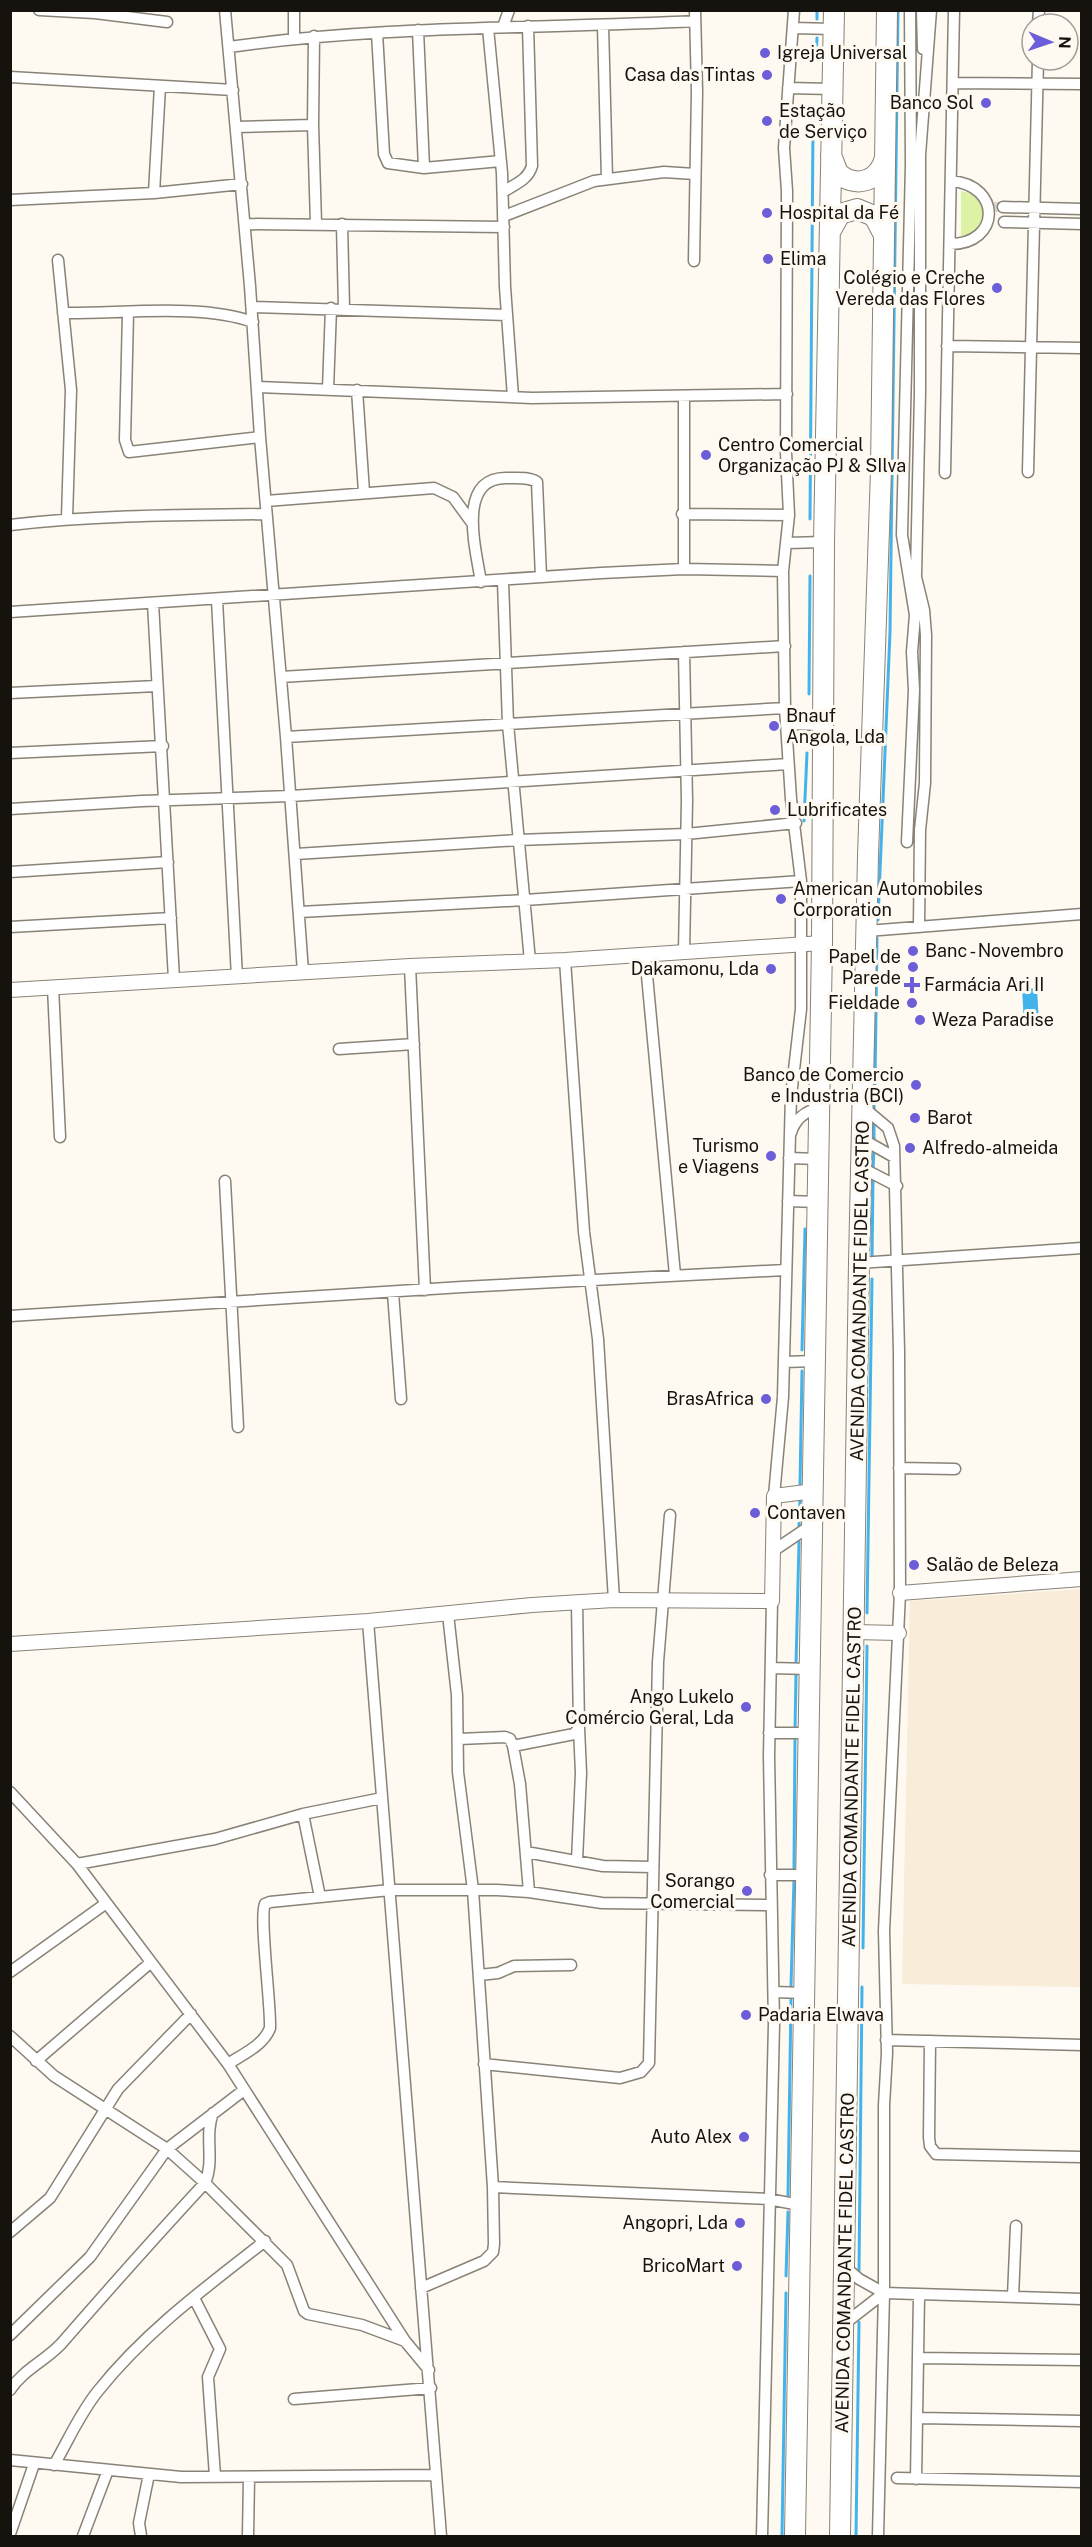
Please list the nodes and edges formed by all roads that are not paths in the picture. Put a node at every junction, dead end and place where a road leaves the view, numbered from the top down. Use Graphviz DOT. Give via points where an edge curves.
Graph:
graph roads {
  1 [pos="39,10"];
  2 [pos="225,10"];
  3 [pos="294,10"];
  4 [pos="509,10"];
  5 [pos="794,10"];
  6 [pos="887,10"];
  7 [pos="910,10"];
  8 [pos="922,10"];
  9 [pos="931,10"];
  10 [pos="954,10"];
  11 [pos="95,12"];
  12 [pos="695,16"];
  13 [pos="834,20"];
  14 [pos="167,22"];
  15 [pos="528,26"];
  16 [pos="603,26"];
  17 [pos="503,27"];
  18 [pos="488,28"];
  19 [pos="793,28"];
  20 [pos="418,30"];
  21 [pos="377,33"];
  22 [pos="314,36"];
  23 [pos="294,38"];
  24 [pos="229,47"];
  25 [pos="1038,72"];
  26 [pos="10,77"];
  27 [pos="953,83"];
  28 [pos="1037,84"];
  29 [pos="1082,84"];
  30 [pos="160,86"];
  31 [pos="788,88"];
  32 [pos="832,89"];
  33 [pos="233,90"];
  34 [pos="923,116"];
  35 [pos="313,125"];
  36 [pos="237,127"];
  37 [pos="831,153"];
  38 [pos="886,154"];
  39 [pos="501,161"];
  40 [pos="424,168"];
  41 [pos="695,174"];
  42 [pos="607,179"];
  43 [pos="951,181"];
  44 [pos="242,184"];
  45 [pos="503,192"];
  46 [pos="154,193"];
  47 [pos="10,200"];
  48 [pos="995,207"];
  49 [pos="1034,209"];
  50 [pos="1082,209"];
  51 [pos="504,222"];
  52 [pos="1004,222"];
  53 [pos="1034,223"];
  54 [pos="245,224"];
  55 [pos="316,224"];
  56 [pos="342,224"];
  57 [pos="1082,224"];
  58 [pos="829,234"];
  59 [pos="884,236"];
  60 [pos="950,244"];
  61 [pos="58,260"];
  62 [pos="694,261"];
  63 [pos="252,307"];
  64 [pos="331,308"];
  65 [pos="344,308"];
  66 [pos="63,313"];
  67 [pos="128,313"];
  68 [pos="507,315"];
  69 [pos="253,322"];
  70 [pos="947,346"];
  71 [pos="1030,347"];
  72 [pos="1082,348"];
  73 [pos="258,387"];
  74 [pos="328,389"];
  75 [pos="357,390"];
  76 [pos="787,394"];
  77 [pos="684,396"];
  78 [pos="513,397"];
  79 [pos="260,437"];
  80 [pos="1028,472"];
  81 [pos="945,473"];
  82 [pos="364,492"];
  83 [pos="266,501"];
  84 [pos="266,514"];
  85 [pos="682,514"];
  86 [pos="789,514"];
  87 [pos="67,518"];
  88 [pos="471,523"];
  89 [pos="10,525"];
  90 [pos="902,535"];
  91 [pos="824,542"];
  92 [pos="787,543"];
  93 [pos="684,569"];
  94 [pos="783,571"];
  95 [pos="916,575"];
  96 [pos="542,577"];
  97 [pos="503,581"];
  98 [pos="481,582"];
  99 [pos="274,596"];
  100 [pos="218,600"];
  101 [pos="153,603"];
  102 [pos="10,612"];
  103 [pos="785,646"];
  104 [pos="684,652"];
  105 [pos="505,665"];
  106 [pos="281,677"];
  107 [pos="157,686"];
  108 [pos="10,693"];
  109 [pos="785,708"];
  110 [pos="684,714"];
  111 [pos="508,724"];
  112 [pos="786,724"];
  113 [pos="824,724"];
  114 [pos="286,737"];
  115 [pos="163,746"];
  116 [pos="10,753"];
  117 [pos="788,764"];
  118 [pos="685,771"];
  119 [pos="514,782"];
  120 [pos="291,796"];
  121 [pos="229,798"];
  122 [pos="164,800"];
  123 [pos="10,810"];
  124 [pos="796,824"];
  125 [pos="686,834"];
  126 [pos="518,840"];
  127 [pos="906,842"];
  128 [pos="296,854"];
  129 [pos="168,862"];
  130 [pos="10,872"];
  131 [pos="801,881"];
  132 [pos="684,888"];
  133 [pos="525,900"];
  134 [pos="300,912"];
  135 [pos="1082,914"];
  136 [pos="171,918"];
  137 [pos="10,927"];
  138 [pos="920,927"];
  139 [pos="867,931"];
  140 [pos="801,943"];
  141 [pos="822,943"];
  142 [pos="684,951"];
  143 [pos="645,954"];
  144 [pos="565,960"];
  145 [pos="530,961"];
  146 [pos="410,966"];
  147 [pos="303,972"];
  148 [pos="237,978"];
  149 [pos="174,979"];
  150 [pos="53,987"];
  151 [pos="10,990"];
  152 [pos="414,1044"];
  153 [pos="339,1049"];
  154 [pos="863,1107"];
  155 [pos="819,1108"];
  156 [pos="60,1137"];
  157 [pos="789,1139"];
  158 [pos="862,1139"];
  159 [pos="789,1158"];
  160 [pos="894,1158"];
  161 [pos="818,1159"];
  162 [pos="862,1168"];
  163 [pos="225,1181"];
  164 [pos="897,1186"];
  165 [pos="788,1201"];
  166 [pos="818,1202"];
  167 [pos="1082,1248"];
  168 [pos="897,1261"];
  169 [pos="859,1263"];
  170 [pos="785,1270"];
  171 [pos="675,1275"];
  172 [pos="591,1281"];
  173 [pos="425,1290"];
  174 [pos="393,1293"];
  175 [pos="231,1301"];
  176 [pos="10,1316"];
  177 [pos="815,1361"];
  178 [pos="784,1362"];
  179 [pos="401,1399"];
  180 [pos="238,1427"];
  181 [pos="899,1468"];
  182 [pos="955,1469"];
  183 [pos="814,1491"];
  184 [pos="774,1496"];
  185 [pos="670,1515"];
  186 [pos="813,1524"];
  187 [pos="773,1551"];
  188 [pos="1082,1578"];
  189 [pos="900,1593"];
  190 [pos="614,1600"];
  191 [pos="663,1601"];
  192 [pos="772,1601"];
  193 [pos="577,1602"];
  194 [pos="448,1614"];
  195 [pos="368,1621"];
  196 [pos="854,1632"];
  197 [pos="899,1632"];
  198 [pos="10,1644"];
  199 [pos="771,1668"];
  200 [pos="810,1669"];
  201 [pos="579,1728"];
  202 [pos="769,1732"];
  203 [pos="809,1733"];
  204 [pos="459,1739"];
  205 [pos="513,1746"];
  206 [pos="10,1792"];
  207 [pos="382,1798"];
  208 [pos="303,1815"];
  209 [pos="526,1852"];
  210 [pos="577,1860"];
  211 [pos="77,1864"];
  212 [pos="652,1867"];
  213 [pos="770,1875"];
  214 [pos="806,1875"];
  215 [pos="390,1890"];
  216 [pos="473,1890"];
  217 [pos="529,1892"];
  218 [pos="320,1897"];
  219 [pos="652,1903"];
  220 [pos="105,1904"];
  221 [pos="771,1905"];
  222 [pos="150,1963"];
  223 [pos="572,1965"];
  224 [pos="10,1972"];
  225 [pos="479,1975"];
  226 [pos="774,1992"];
  227 [pos="804,1993"];
  228 [pos="191,2014"];
  229 [pos="10,2036"];
  230 [pos="886,2040"];
  231 [pos="930,2041"];
  232 [pos="1082,2045"];
  233 [pos="36,2061"];
  234 [pos="228,2064"];
  235 [pos="484,2064"];
  236 [pos="244,2090"];
  237 [pos="104,2110"];
  238 [pos="213,2113"];
  239 [pos="167,2149"];
  240 [pos="1082,2157"];
  241 [pos="205,2183"];
  242 [pos="493,2187"];
  243 [pos="768,2199"];
  244 [pos="800,2205"];
  245 [pos="1016,2226"];
  246 [pos="10,2232"];
  247 [pos="265,2241"];
  248 [pos="845,2267"];
  249 [pos="421,2288"];
  250 [pos="884,2293"];
  251 [pos="919,2295"];
  252 [pos="1013,2297"];
  253 [pos="194,2298"];
  254 [pos="1082,2299"];
  255 [pos="844,2324"];
  256 [pos="10,2335"];
  257 [pos="405,2341"];
  258 [pos="919,2358"];
  259 [pos="1082,2360"];
  260 [pos="429,2370"];
  261 [pos="431,2388"];
  262 [pos="10,2390"];
  263 [pos="294,2399"];
  264 [pos="918,2418"];
  265 [pos="1082,2421"];
  266 [pos="10,2460"];
  267 [pos="34,2464"];
  268 [pos="54,2465"];
  269 [pos="108,2470"];
  270 [pos="149,2474"];
  271 [pos="436,2475"];
  272 [pos="215,2476"];
  273 [pos="249,2477"];
  274 [pos="897,2478"];
  275 [pos="916,2479"];
  276 [pos="1082,2482"];
  277 [pos="10,2534"];
  278 [pos="83,2536"];
  279 [pos="141,2536"];
  280 [pos="249,2536"];
  281 [pos="441,2536"];
  282 [pos="762,2536"];
  283 [pos="795,2536"];
  284 [pos="840,2536"];
  285 [pos="878,2536"];
  1 -- 11 [label="street"];
  2 -- 24 [label="street"];
  3 -- 23 [label="street"];
  4 -- 17 [label="street"];
  5 -- 19 [label="street"];
  6 -- 38 [label="highway, AVENIDA COMANDANTE FIDEL CASTRO"];
  7 -- 90 [label="street" via="911,165"];
  8 -- 34 [label="street"];
  9 -- 34 [label="street"];
  10 -- 27 [label="street"];
  11 -- 14 [label="street"];
  12 -- 16 [label="street"];
  12 -- 41 [label="street"];
  13 -- 19 [label="street"];
  13 -- 32 [label="highway"];
  15 -- 16 [label="street"];
  15 -- 17 [label="street"];
  15 -- 45 [label="street" via="532,165 530,174"];
  16 -- 42 [label="street"];
  17 -- 18 [label="street"];
  18 -- 20 [label="street"];
  18 -- 39 [label="street"];
  19 -- 31 [label="street"];
  20 -- 21 [label="street"];
  20 -- 40 [label="street"];
  21 -- 22 [label="street"];
  21 -- 40 [label="street" via="386,159 388,163"];
  22 -- 23 [label="street"];
  22 -- 35 [label="street"];
  23 -- 24 [label="street"];
  24 -- 33 [label="street"];
  25 -- 28 [label="street"];
  26 -- 30 [label="street"];
  27 -- 28 [label="street"];
  27 -- 43 [label="street"];
  28 -- 29 [label="street"];
  28 -- 49 [label="street"];
  30 -- 33 [label="street"];
  30 -- 46 [label="street"];
  31 -- 32 [label="street"];
  31 -- 76 [label="street" via="784,148"];
  32 -- 37 [label="highway"];
  33 -- 36 [label="street"];
  34 -- 95 [label="street"];
  35 -- 36 [label="street"];
  35 -- 55 [label="street"];
  36 -- 44 [label="street"];
  37 -- 38 [label="highway" via="838,173 858,182 877,174"];
  37 -- 58 [label="highway"];
  38 -- 59 [label="highway, AVENIDA COMANDANTE FIDEL CASTRO"];
  39 -- 40 [label="street"];
  39 -- 45 [label="street"];
  41 -- 42 [label="street" via="664,172"];
  41 -- 62 [label="street"];
  42 -- 51 [label="street"];
  43 -- 48 [label="street" via="973,186"];
  43 -- 60 [label="street"];
  44 -- 46 [label="street"];
  44 -- 54 [label="street"];
  45 -- 51 [label="street"];
  46 -- 47 [label="street"];
  48 -- 49 [label="street"];
  48 -- 60 [label="street" via="990,221 975,239"];
  49 -- 50 [label="street"];
  49 -- 53 [label="street"];
  51 -- 56 [label="street"];
  51 -- 68 [label="street"];
  52 -- 53 [label="street"];
  53 -- 57 [label="street"];
  53 -- 71 [label="street"];
  54 -- 55 [label="street"];
  54 -- 63 [label="street"];
  55 -- 56 [label="street"];
  56 -- 65 [label="street"];
  58 -- 59 [label="highway" via="836,218 857,209 878,219"];
  58 -- 91 [label="highway"];
  59 -- 139 [label="highway, AVENIDA COMANDANTE FIDEL CASTRO"];
  60 -- 70 [label="street"];
  61 -- 66 [label="street"];
  63 -- 64 [label="street"];
  63 -- 69 [label="street"];
  64 -- 65 [label="street"];
  64 -- 74 [label="street"];
  65 -- 68 [label="street"];
  66 -- 67 [label="street"];
  66 -- 87 [label="street" via="71,390"];
  67 -- 69 [label="street" via="216,313"];
  67 -- 79 [label="street" via="125,440 129,452"];
  68 -- 78 [label="street"];
  69 -- 73 [label="street"];
  70 -- 71 [label="street"];
  70 -- 81 [label="street"];
  71 -- 72 [label="street"];
  71 -- 80 [label="street"];
  73 -- 74 [label="street"];
  73 -- 79 [label="street"];
  74 -- 75 [label="street"];
  75 -- 78 [label="street"];
  75 -- 82 [label="street"];
  76 -- 77 [label="street"];
  76 -- 86 [label="street"];
  77 -- 78 [label="street"];
  77 -- 85 [label="street"];
  79 -- 83 [label="street"];
  82 -- 83 [label="street"];
  82 -- 88 [label="street" via="434,488 453,497"];
  83 -- 84 [label="street"];
  84 -- 87 [label="street"];
  84 -- 99 [label="street"];
  85 -- 86 [label="street"];
  85 -- 93 [label="street"];
  86 -- 92 [label="street"];
  87 -- 89 [label="street"];
  88 -- 96 [label="street" via="476,501 489,480 534,480 538,487"];
  88 -- 98 [label="street"];
  90 -- 95 [label="street"];
  90 -- 127 [label="street" via="915,615"];
  91 -- 92 [label="street"];
  91 -- 113 [label="highway"];
  92 -- 94 [label="street"];
  93 -- 94 [label="street"];
  93 -- 96 [label="street"];
  94 -- 103 [label="street"];
  95 -- 138 [label="street" via="924,610 926,684"];
  96 -- 97 [label="street"];
  97 -- 98 [label="street"];
  97 -- 105 [label="street"];
  98 -- 99 [label="street"];
  99 -- 100 [label="street"];
  99 -- 106 [label="street"];
  100 -- 101 [label="street"];
  100 -- 121 [label="street"];
  101 -- 102 [label="street"];
  101 -- 107 [label="street"];
  103 -- 104 [label="street"];
  103 -- 109 [label="street"];
  104 -- 105 [label="street"];
  104 -- 110 [label="street"];
  105 -- 106 [label="street"];
  105 -- 111 [label="street"];
  106 -- 114 [label="street"];
  107 -- 108 [label="street"];
  107 -- 115 [label="street"];
  109 -- 110 [label="street"];
  109 -- 112 [label="street"];
  110 -- 111 [label="street"];
  110 -- 118 [label="street"];
  111 -- 114 [label="street"];
  111 -- 119 [label="street"];
  112 -- 113 [label="street"];
  112 -- 117 [label="street"];
  113 -- 141 [label="highway"];
  114 -- 120 [label="street"];
  115 -- 116 [label="street"];
  115 -- 122 [label="street"];
  117 -- 118 [label="street"];
  117 -- 124 [label="street"];
  118 -- 119 [label="street"];
  118 -- 125 [label="street"];
  119 -- 120 [label="street"];
  119 -- 126 [label="street"];
  120 -- 121 [label="street"];
  120 -- 128 [label="street"];
  121 -- 122 [label="street"];
  121 -- 148 [label="street"];
  122 -- 123 [label="street"];
  122 -- 129 [label="street"];
  124 -- 125 [label="street"];
  124 -- 131 [label="street"];
  125 -- 126 [label="street"];
  125 -- 132 [label="street"];
  126 -- 128 [label="street"];
  126 -- 133 [label="street"];
  128 -- 134 [label="street"];
  129 -- 130 [label="street"];
  129 -- 136 [label="street"];
  131 -- 132 [label="street"];
  131 -- 140 [label="street"];
  132 -- 133 [label="street"];
  132 -- 142 [label="street"];
  133 -- 134 [label="street"];
  133 -- 145 [label="street"];
  134 -- 147 [label="street"];
  135 -- 138 [label="street"];
  136 -- 137 [label="street"];
  136 -- 149 [label="street"];
  138 -- 139 [label="street"];
  139 -- 154 [label="highway, AVENIDA COMANDANTE FIDEL CASTRO"];
  140 -- 141 [label="street"];
  140 -- 142 [label="street"];
  140 -- 157 [label="street" via="801,1009"];
  141 -- 155 [label="highway"];
  142 -- 143 [label="street"];
  143 -- 144 [label="street"];
  143 -- 171 [label="street"];
  144 -- 145 [label="street"];
  144 -- 172 [label="street" via="584,1232"];
  145 -- 146 [label="street"];
  146 -- 147 [label="street"];
  146 -- 152 [label="street"];
  147 -- 148 [label="street"];
  148 -- 149 [label="street"];
  149 -- 150 [label="street"];
  150 -- 151 [label="street"];
  150 -- 156 [label="street"];
  152 -- 153 [label="street"];
  152 -- 173 [label="street"];
  154 -- 158 [label="highway, AVENIDA COMANDANTE FIDEL CASTRO"];
  154 -- 160 [label="street" via="888,1128"];
  155 -- 157 [label="street" via="798,1119"];
  155 -- 161 [label="highway"];
  157 -- 159 [label="street"];
  158 -- 160 [label="street"];
  158 -- 162 [label="highway, AVENIDA COMANDANTE FIDEL CASTRO"];
  159 -- 161 [label="street"];
  159 -- 165 [label="street"];
  160 -- 164 [label="street"];
  161 -- 166 [label="highway"];
  162 -- 164 [label="street"];
  162 -- 169 [label="highway, AVENIDA COMANDANTE FIDEL CASTRO"];
  163 -- 175 [label="street"];
  164 -- 168 [label="street"];
  165 -- 166 [label="street"];
  165 -- 170 [label="street"];
  166 -- 177 [label="highway"];
  167 -- 168 [label="street"];
  168 -- 169 [label="street"];
  168 -- 181 [label="street"];
  169 -- 196 [label="highway, AVENIDA COMANDANTE FIDEL CASTRO"];
  170 -- 171 [label="street"];
  170 -- 178 [label="street"];
  171 -- 172 [label="street"];
  172 -- 173 [label="street"];
  172 -- 190 [label="street"];
  173 -- 174 [label="street"];
  174 -- 175 [label="street"];
  174 -- 179 [label="street"];
  175 -- 176 [label="street"];
  175 -- 180 [label="street"];
  177 -- 178 [label="street"];
  177 -- 183 [label="highway"];
  178 -- 184 [label="street"];
  181 -- 182 [label="street"];
  181 -- 189 [label="street"];
  183 -- 184 [label="street"];
  183 -- 186 [label="highway"];
  184 -- 187 [label="street"];
  185 -- 191 [label="street"];
  186 -- 187 [label="street"];
  186 -- 200 [label="highway"];
  187 -- 192 [label="street"];
  188 -- 189 [label="street"];
  189 -- 197 [label="street"];
  190 -- 191 [label="street"];
  190 -- 193 [label="street"];
  191 -- 192 [label="street"];
  191 -- 212 [label="street"];
  192 -- 199 [label="street"];
  193 -- 194 [label="street"];
  193 -- 201 [label="street"];
  194 -- 195 [label="street"];
  194 -- 204 [label="street"];
  195 -- 198 [label="street"];
  195 -- 207 [label="street"];
  196 -- 197 [label="street"];
  196 -- 248 [label="highway, AVENIDA COMANDANTE FIDEL CASTRO"];
  197 -- 230 [label="street" via="884,1931"];
  199 -- 200 [label="street"];
  199 -- 202 [label="street"];
  200 -- 203 [label="highway"];
  201 -- 205 [label="street" via="574,1734"];
  201 -- 210 [label="street"];
  202 -- 203 [label="street"];
  202 -- 213 [label="street"];
  203 -- 214 [label="highway"];
  204 -- 205 [label="street" via="505,1737"];
  204 -- 216 [label="street" via="458,1772"];
  205 -- 209 [label="street"];
  206 -- 211 [label="street"];
  207 -- 208 [label="street"];
  207 -- 215 [label="street"];
  208 -- 211 [label="street" via="215,1839"];
  208 -- 218 [label="street"];
  209 -- 210 [label="street"];
  209 -- 217 [label="street"];
  210 -- 212 [label="street" via="603,1866"];
  211 -- 220 [label="street"];
  212 -- 219 [label="street"];
  213 -- 214 [label="street"];
  213 -- 221 [label="street"];
  214 -- 227 [label="highway"];
  215 -- 216 [label="street"];
  215 -- 218 [label="street"];
  215 -- 249 [label="street"];
  216 -- 217 [label="street"];
  216 -- 225 [label="street"];
  217 -- 219 [label="street" via="602,1903"];
  218 -- 234 [label="street" via="265,1904 262,1915 270,2028 260,2043"];
  219 -- 221 [label="street"];
  219 -- 235 [label="street" via="650,2054 646,2068 620,2078"];
  220 -- 222 [label="street"];
  220 -- 224 [label="street"];
  221 -- 226 [label="street"];
  222 -- 228 [label="street"];
  222 -- 233 [label="street"];
  223 -- 225 [label="street" via="514,1966"];
  225 -- 235 [label="street"];
  226 -- 227 [label="street"];
  226 -- 243 [label="street"];
  227 -- 244 [label="highway"];
  228 -- 234 [label="street"];
  228 -- 237 [label="street" via="127,2078"];
  229 -- 233 [label="street"];
  230 -- 231 [label="street"];
  230 -- 250 [label="street"];
  231 -- 232 [label="street"];
  231 -- 240 [label="street" via="929,2137 936,2154"];
  233 -- 237 [label="street"];
  234 -- 236 [label="street"];
  235 -- 242 [label="street"];
  236 -- 238 [label="street"];
  236 -- 257 [label="street"];
  237 -- 239 [label="street"];
  237 -- 246 [label="street" via="50,2198"];
  238 -- 239 [label="street"];
  238 -- 241 [label="street" via="207,2135 209,2166"];
  239 -- 241 [label="street"];
  239 -- 256 [label="street" via="90,2257"];
  241 -- 247 [label="street"];
  241 -- 262 [label="street" via="59,2346"];
  242 -- 243 [label="street"];
  242 -- 249 [label="street" via="494,2244 490,2258"];
  243 -- 244 [label="street"];
  243 -- 282 [label="street"];
  244 -- 283 [label="highway"];
  245 -- 252 [label="street"];
  247 -- 253 [label="street"];
  247 -- 257 [label="street" via="287,2265 308,2314 352,2322"];
  248 -- 250 [label="street"];
  248 -- 255 [label="highway, AVENIDA COMANDANTE FIDEL CASTRO"];
  249 -- 260 [label="street"];
  250 -- 251 [label="street"];
  250 -- 255 [label="street"];
  250 -- 285 [label="street"];
  251 -- 252 [label="street"];
  251 -- 258 [label="street"];
  252 -- 254 [label="street"];
  253 -- 268 [label="street" via="157,2328 97,2392"];
  253 -- 272 [label="street" via="220,2349 208,2377"];
  255 -- 284 [label="highway, AVENIDA COMANDANTE FIDEL CASTRO"];
  257 -- 260 [label="street"];
  258 -- 259 [label="street"];
  258 -- 264 [label="street"];
  260 -- 261 [label="street"];
  261 -- 263 [label="street"];
  261 -- 271 [label="street"];
  264 -- 265 [label="street"];
  264 -- 275 [label="street"];
  266 -- 267 [label="street"];
  267 -- 268 [label="street"];
  267 -- 277 [label="street"];
  268 -- 269 [label="street"];
  269 -- 270 [label="street"];
  269 -- 278 [label="street"];
  270 -- 272 [label="street"];
  270 -- 279 [label="street" via="139,2523"];
  271 -- 273 [label="street"];
  271 -- 281 [label="street"];
  272 -- 273 [label="street"];
  273 -- 280 [label="street"];
  274 -- 275 [label="street"];
  275 -- 276 [label="street"];
}
